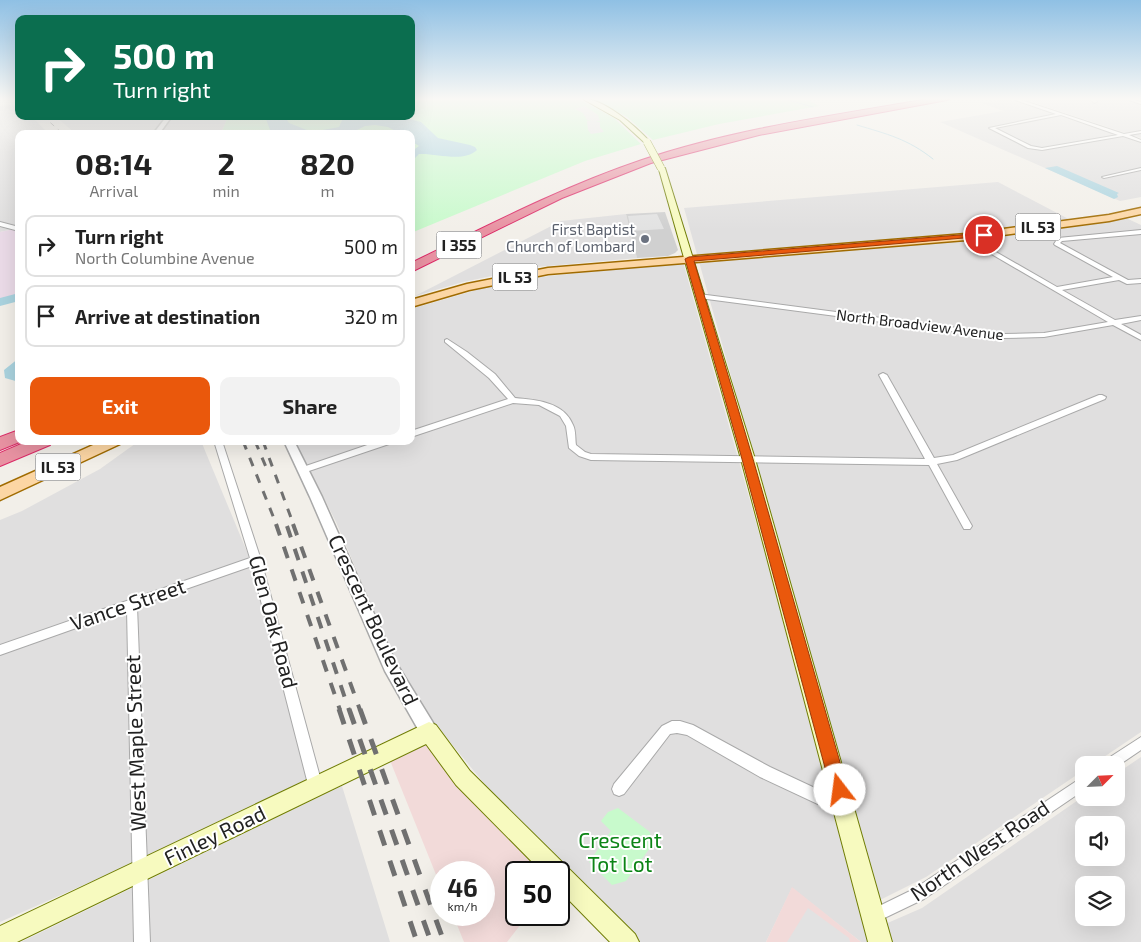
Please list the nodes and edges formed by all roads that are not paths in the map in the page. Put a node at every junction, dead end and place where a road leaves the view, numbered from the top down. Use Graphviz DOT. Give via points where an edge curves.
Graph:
graph roads {
  1 [pos="647,142"];
  2 [pos="690,142"];
  3 [pos="717,142"];
  4 [pos="1020,142"];
  5 [pos="1078,142"];
  6 [pos="1141,169"];
  7 [pos="1104,177"];
  8 [pos="1141,212"];
  9 [pos="0,224"];
  10 [pos="15,228"];
  11 [pos="1141,232"];
  12 [pos="966,237"];
  13 [pos="415,254"];
  14 [pos="689,259"];
  15 [pos="415,266"];
  16 [pos="1120,278"];
  17 [pos="1141,281"];
  18 [pos="1055,289"];
  19 [pos="699,296"];
  20 [pos="415,303"];
  21 [pos="1141,318"];
  22 [pos="1114,322"];
  23 [pos="1141,338"];
  24 [pos="447,341"];
  25 [pos="883,375"];
  26 [pos="1102,397"];
  27 [pos="513,400"];
  28 [pos="415,433"];
  29 [pos="15,438"];
  30 [pos="0,444"];
  31 [pos="35,445"];
  32 [pos="106,445"];
  33 [pos="219,445"];
  34 [pos="291,445"];
  35 [pos="377,445"];
  36 [pos="748,459"];
  37 [pos="0,460"];
  38 [pos="931,462"];
  39 [pos="304,470"];
  40 [pos="0,494"];
  41 [pos="967,526"];
  42 [pos="256,560"];
  43 [pos="132,604"];
  44 [pos="0,650"];
  45 [pos="429,732"];
  46 [pos="1138,749"];
  47 [pos="1125,756"];
  48 [pos="316,788"];
  49 [pos="1075,788"];
  50 [pos="619,789"];
  51 [pos="845,809"];
  52 [pos="545,861"];
  53 [pos="140,873"];
  54 [pos="570,886"];
  55 [pos="873,916"];
  56 [pos="0,938"];
  57 [pos="142,942"];
  58 [pos="627,942"];
  59 [pos="880,942"];
  1 -- 14 [label="main road, bridge" via="661,168"];
  2 -- 13 [label="highway, I 355" via="642,155 557,188"];
  3 -- 15 [label="highway, I 355" via="647,161 570,192"];
  4 -- 5 [label="street" via="1045,149"];
  6 -- 7 [label="street"];
  8 -- 12 [label="main road, IL 53"];
  9 -- 10 [label="street"];
  11 -- 16 [label="street" via="1079,236 1060,239 1057,244"];
  12 -- 14 [label="main road, IL 53"];
  12 -- 18 [label="street"];
  14 -- 19 [label="main road"];
  14 -- 20 [label="main road, IL 53" via="548,271 467,287"];
  16 -- 17 [label="street" via="1127,282"];
  16 -- 18 [label="street"];
  18 -- 22 [label="street"];
  19 -- 22 [label="street, North Broadview Avenue" via="1003,336 1044,335"];
  19 -- 36 [label="main road"];
  21 -- 22 [label="street, North Broadview Avenue"];
  22 -- 23 [label="street"];
  24 -- 27 [label="street" via="508,391"];
  25 -- 38 [label="street"];
  26 -- 38 [label="street" via="954,458"];
  27 -- 28 [label="street"];
  27 -- 36 [label="street" via="541,403 557,410 567,420 572,446 591,457"];
  29 -- 30 [label="highway"];
  31 -- 37 [label="highway"];
  32 -- 40 [label="main road, IL 53"];
  33 -- 42 [label="street, Glen Oak Road"];
  34 -- 39 [label="street, Crescent Boulevard"];
  35 -- 39 [label="street"];
  36 -- 38 [label="street"];
  36 -- 51 [label="main road"];
  38 -- 41 [label="street"];
  39 -- 45 [label="street, Crescent Boulevard" via="390,667"];
  42 -- 43 [label="street, Vance Street"];
  42 -- 48 [label="street, Glen Oak Road"];
  43 -- 44 [label="street, Vance Street"];
  43 -- 53 [label="street, West Maple Street"];
  45 -- 48 [label="main road, Finley Road"];
  45 -- 52 [label="main road, Crescent Boulevard" via="463,778"];
  46 -- 47 [label="street"];
  48 -- 53 [label="main road, Finley Road"];
  49 -- 55 [label="street, North West Road" via="918,894"];
  50 -- 51 [label="street" via="666,730 679,726 765,772"];
  51 -- 55 [label="main road"];
  53 -- 56 [label="main road, Finley Road"];
  53 -- 57 [label="street, West Maple Street"];
  54 -- 58 [label="main road, Crescent Boulevard"];
  55 -- 59 [label="main road"];
}
